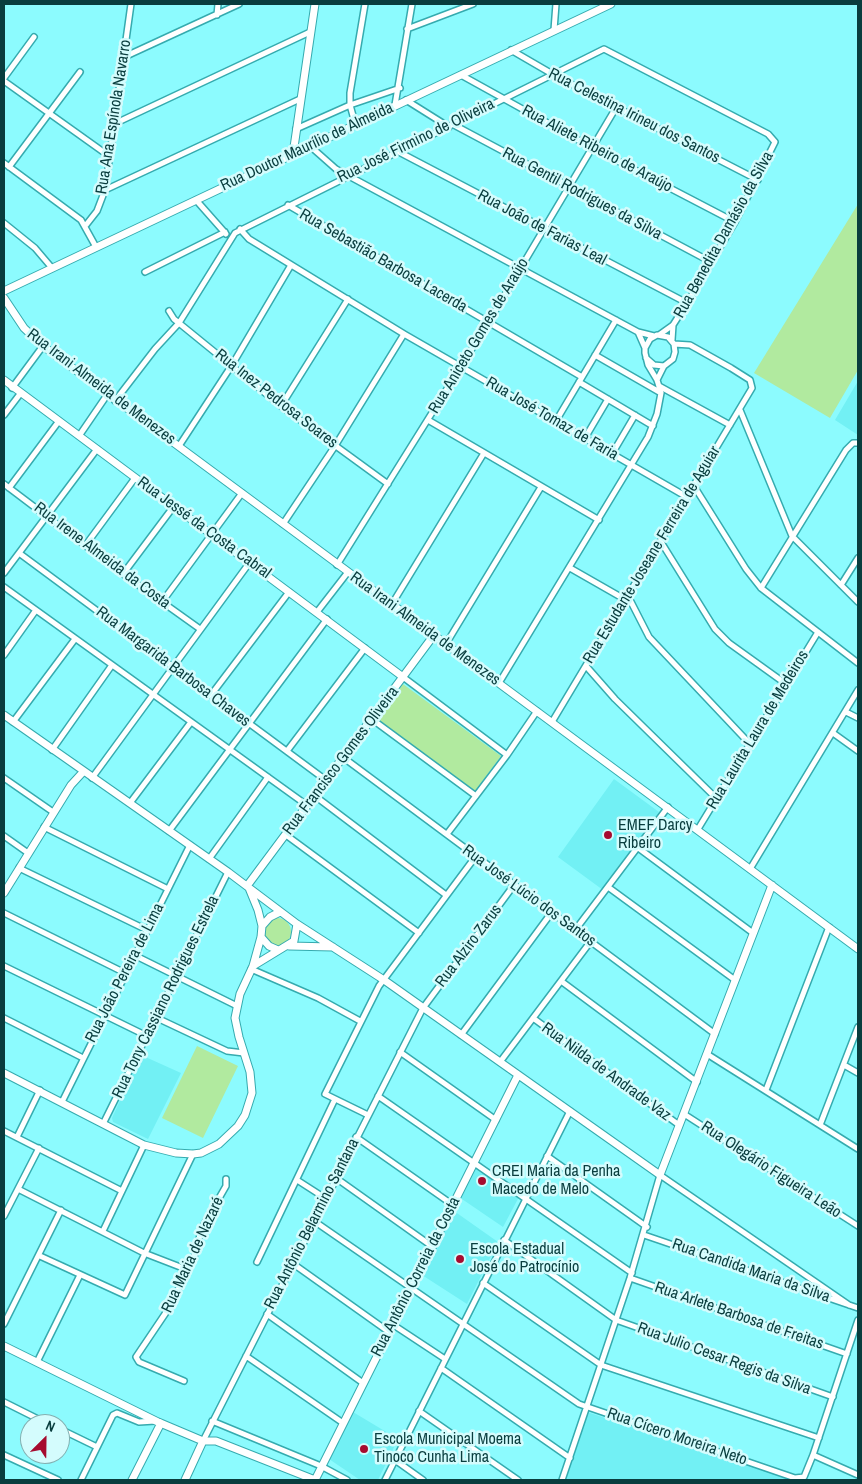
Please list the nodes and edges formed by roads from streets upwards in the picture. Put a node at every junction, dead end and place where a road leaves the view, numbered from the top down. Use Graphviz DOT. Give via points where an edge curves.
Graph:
graph roads {
  1 [pos="131,4"];
  2 [pos="218,4"];
  3 [pos="239,4"];
  4 [pos="315,4"];
  5 [pos="365,4"];
  6 [pos="412,4"];
  7 [pos="472,4"];
  8 [pos="556,4"];
  9 [pos="611,4"];
  10 [pos="460,6"];
  11 [pos="597,7"];
  12 [pos="217,14"];
  13 [pos="407,29"];
  14 [pos="554,30"];
  15 [pos="310,32"];
  16 [pos="34,37"];
  17 [pos="511,50"];
  18 [pos="124,57"];
  19 [pos="80,72"];
  20 [pos="460,75"];
  21 [pos="554,75"];
  22 [pos="4,80"];
  23 [pos="400,88"];
  24 [pos="300,99"];
  25 [pos="502,99"];
  26 [pos="406,100"];
  27 [pos="350,105"];
  28 [pos="396,105"];
  29 [pos="617,106"];
  30 [pos="49,115"];
  31 [pos="355,123"];
  32 [pos="114,124"];
  33 [pos="452,126"];
  34 [pos="296,130"];
  35 [pos="310,146"];
  36 [pos="774,146"];
  37 [pos="592,147"];
  38 [pos="397,151"];
  39 [pos="292,154"];
  40 [pos="109,156"];
  41 [pos="4,163"];
  42 [pos="9,167"];
  43 [pos="347,175"];
  44 [pos="758,180"];
  45 [pos="567,187"];
  46 [pos="105,190"];
  47 [pos="196,200"];
  48 [pos="288,206"];
  49 [pos="735,222"];
  50 [pos="4,223"];
  51 [pos="86,225"];
  52 [pos="240,229"];
  53 [pos="544,229"];
  54 [pos="225,232"];
  55 [pos="230,238"];
  56 [pos="96,247"];
  57 [pos="711,262"];
  58 [pos="292,266"];
  59 [pos="52,268"];
  60 [pos="520,269"];
  61 [pos="145,272"];
  62 [pos="4,292"];
  63 [pos="348,299"];
  64 [pos="687,304"];
  65 [pos="169,311"];
  66 [pos="616,320"];
  67 [pos="179,323"];
  68 [pos="488,323"];
  69 [pos="673,325"];
  70 [pos="638,332"];
  71 [pos="404,334"];
  72 [pos="657,336"];
  73 [pos="673,342"];
  74 [pos="43,346"];
  75 [pos="645,348"];
  76 [pos="594,355"];
  77 [pos="646,358"];
  78 [pos="232,365"];
  79 [pos="462,366"];
  80 [pos="664,366"];
  81 [pos="580,379"];
  82 [pos="4,380"];
  83 [pos="658,383"];
  84 [pos="12,388"];
  85 [pos="660,393"];
  86 [pos="20,394"];
  87 [pos="108,395"];
  88 [pos="608,400"];
  89 [pos="115,401"];
  90 [pos="281,406"];
  91 [pos="740,410"];
  92 [pos="4,415"];
  93 [pos="634,415"];
  94 [pos="428,420"];
  95 [pos="59,421"];
  96 [pos="556,421"];
  97 [pos="730,425"];
  98 [pos="653,426"];
  99 [pos="79,436"];
  100 [pos="585,438"];
  101 [pos="858,443"];
  102 [pos="179,446"];
  103 [pos="335,446"];
  104 [pos="97,449"];
  105 [pos="484,453"];
  106 [pos="612,454"];
  107 [pos="633,466"];
  108 [pos="135,478"];
  109 [pos="388,484"];
  110 [pos="6,486"];
  111 [pos="694,486"];
  112 [pos="541,487"];
  113 [pos="242,493"];
  114 [pos="687,497"];
  115 [pos="174,506"];
  116 [pos="47,515"];
  117 [pos="600,520"];
  118 [pos="283,524"];
  119 [pos="211,533"];
  120 [pos="792,536"];
  121 [pos="661,542"];
  122 [pos="85,546"];
  123 [pos="19,553"];
  124 [pos="858,558"];
  125 [pos="250,562"];
  126 [pos="338,564"];
  127 [pos="570,568"];
  128 [pos="348,572"];
  129 [pos="4,573"];
  130 [pos="122,574"];
  131 [pos="841,585"];
  132 [pos="4,587"];
  133 [pos="760,588"];
  134 [pos="289,592"];
  135 [pos="627,598"];
  136 [pos="162,602"];
  137 [pos="858,602"];
  138 [pos="392,604"];
  139 [pos="36,610"];
  140 [pos="317,612"];
  141 [pos="327,620"];
  142 [pos="200,629"];
  143 [pos="818,632"];
  144 [pos="434,635"];
  145 [pos="75,639"];
  146 [pos="446,644"];
  147 [pos="365,648"];
  148 [pos="4,655"];
  149 [pos="858,663"];
  150 [pos="112,665"];
  151 [pos="586,666"];
  152 [pos="174,667"];
  153 [pos="403,677"];
  154 [pos="499,683"];
  155 [pos="786,684"];
  156 [pos="858,690"];
  157 [pos="152,694"];
  158 [pos="211,695"];
  159 [pos="537,712"];
  160 [pos="846,712"];
  161 [pos="4,715"];
  162 [pos="858,718"];
  163 [pos="373,720"];
  164 [pos="13,722"];
  165 [pos="191,722"];
  166 [pos="552,722"];
  167 [pos="248,723"];
  168 [pos="833,733"];
  169 [pos="750,744"];
  170 [pos="229,749"];
  171 [pos="52,750"];
  172 [pos="858,751"];
  173 [pos="287,752"];
  174 [pos="507,755"];
  175 [pos="344,758"];
  176 [pos="84,772"];
  177 [pos="268,777"];
  178 [pos="4,778"];
  179 [pos="92,778"];
  180 [pos="327,781"];
  181 [pos="315,796"];
  182 [pos="476,796"];
  183 [pos="717,799"];
  184 [pos="130,803"];
  185 [pos="308,806"];
  186 [pos="668,807"];
  187 [pos="53,812"];
  188 [pos="44,827"];
  189 [pos="698,829"];
  190 [pos="169,831"];
  191 [pos="447,834"];
  192 [pos="4,836"];
  193 [pos="286,836"];
  194 [pos="190,845"];
  195 [pos="637,847"];
  196 [pos="28,853"];
  197 [pos="476,856"];
  198 [pos="209,859"];
  199 [pos="19,868"];
  200 [pos="750,869"];
  201 [pos="228,872"];
  202 [pos="514,885"];
  203 [pos="772,885"];
  204 [pos="247,886"];
  205 [pos="608,886"];
  206 [pos="168,888"];
  207 [pos="4,891"];
  208 [pos="446,895"];
  209 [pos="280,912"];
  210 [pos="552,912"];
  211 [pos="4,913"];
  212 [pos="297,924"];
  213 [pos="262,926"];
  214 [pos="829,927"];
  215 [pos="576,929"];
  216 [pos="147,930"];
  217 [pos="419,933"];
  218 [pos="753,933"];
  219 [pos="261,937"];
  220 [pos="591,941"];
  221 [pos="288,946"];
  222 [pos="335,947"];
  223 [pos="858,949"];
  224 [pos="278,950"];
  225 [pos="134,955"];
  226 [pos="4,966"];
  227 [pos="252,968"];
  228 [pos="125,973"];
  229 [pos="178,976"];
  230 [pos="384,980"];
  231 [pos="735,980"];
  232 [pos="561,981"];
  233 [pos="237,1006"];
  234 [pos="423,1008"];
  235 [pos="104,1016"];
  236 [pos="4,1018"];
  237 [pos="157,1018"];
  238 [pos="533,1018"];
  239 [pos="360,1020"];
  240 [pos="858,1027"];
  241 [pos="715,1034"];
  242 [pos="461,1035"];
  243 [pos="148,1036"];
  244 [pos="856,1042"];
  245 [pos="400,1052"];
  246 [pos="244,1053"];
  247 [pos="707,1054"];
  248 [pos="83,1058"];
  249 [pos="500,1062"];
  250 [pos="844,1065"];
  251 [pos="4,1072"];
  252 [pos="858,1073"];
  253 [pos="518,1075"];
  254 [pos="697,1082"];
  255 [pos="40,1090"];
  256 [pos="766,1090"];
  257 [pos="378,1096"];
  258 [pos="336,1099"];
  259 [pos="62,1102"];
  260 [pos="570,1111"];
  261 [pos="684,1114"];
  262 [pos="368,1115"];
  263 [pos="496,1120"];
  264 [pos="104,1122"];
  265 [pos="679,1125"];
  266 [pos="820,1125"];
  267 [pos="4,1130"];
  268 [pos="17,1137"];
  269 [pos="356,1137"];
  270 [pos="144,1145"];
  271 [pos="39,1148"];
  272 [pos="858,1149"];
  273 [pos="193,1154"];
  274 [pos="547,1156"];
  275 [pos="474,1162"];
  276 [pos="660,1175"];
  277 [pos="336,1178"];
  278 [pos="226,1179"];
  279 [pos="297,1180"];
  280 [pos="18,1188"];
  281 [pos="122,1191"];
  282 [pos="326,1198"];
  283 [pos="524,1199"];
  284 [pos="453,1205"];
  285 [pos="61,1210"];
  286 [pos="4,1216"];
  287 [pos="314,1221"];
  288 [pos="647,1226"];
  289 [pos="858,1226"];
  290 [pos="102,1232"];
  291 [pos="644,1234"];
  292 [pos="504,1240"];
  293 [pos="433,1247"];
  294 [pos="144,1252"];
  295 [pos="40,1256"];
  296 [pos="257,1262"];
  297 [pos="292,1263"];
  298 [pos="188,1270"];
  299 [pos="80,1275"];
  300 [pos="631,1275"];
  301 [pos="483,1284"];
  302 [pos="411,1289"];
  303 [pos="849,1305"];
  304 [pos="858,1308"];
  305 [pos="266,1314"];
  306 [pos="616,1320"];
  307 [pos="858,1320"];
  308 [pos="4,1324"];
  309 [pos="392,1324"];
  310 [pos="461,1324"];
  311 [pos="389,1332"];
  312 [pos="855,1339"];
  313 [pos="4,1346"];
  314 [pos="848,1354"];
  315 [pos="246,1356"];
  316 [pos="445,1359"];
  317 [pos="37,1362"];
  318 [pos="601,1365"];
  319 [pos="441,1368"];
  320 [pos="184,1382"];
  321 [pos="363,1383"];
  322 [pos="833,1398"];
  323 [pos="4,1402"];
  324 [pos="587,1407"];
  325 [pos="419,1411"];
  326 [pos="28,1414"];
  327 [pos="212,1421"];
  328 [pos="158,1422"];
  329 [pos="344,1422"];
  330 [pos="70,1435"];
  331 [pos="819,1438"];
  332 [pos="203,1440"];
  333 [pos="97,1447"];
  334 [pos="4,1454"];
  335 [pos="813,1455"];
  336 [pos="570,1458"];
  337 [pos="395,1460"];
  338 [pos="322,1466"];
  339 [pos="858,1475"];
  340 [pos="58,1480"];
  341 [pos="80,1480"];
  342 [pos="132,1480"];
  343 [pos="186,1480"];
  344 [pos="315,1480"];
  345 [pos="347,1480"];
  346 [pos="385,1480"];
  347 [pos="423,1480"];
  348 [pos="518,1480"];
  349 [pos="562,1480"];
  1 -- 18 [label="street, Rua Ana Espínola Navarro"];
  2 -- 12 [label="street"];
  3 -- 12 [label="street"];
  4 -- 15 [label="street"];
  5 -- 27 [label="street"];
  6 -- 13 [label="street"];
  7 -- 10 [label="street"];
  8 -- 14 [label="street"];
  9 -- 11 [label="street, Rua Doutor Maurílio de Almeida"];
  10 -- 13 [label="street"];
  11 -- 14 [label="street, Rua Doutor Maurílio de Almeida"];
  12 -- 18 [label="street"];
  13 -- 23 [label="street"];
  14 -- 17 [label="street, Rua Doutor Maurílio de Almeida"];
  15 -- 24 [label="street"];
  15 -- 32 [label="street"];
  16 -- 22 [label="street"];
  17 -- 20 [label="street, Rua Doutor Maurílio de Almeida"];
  17 -- 21 [label="street, Rua Celestina Irineu dos Santos"];
  18 -- 32 [label="street, Rua Ana Espínola Navarro"];
  19 -- 30 [label="street"];
  20 -- 25 [label="street, Rua Aliete Ribeiro de Araújo"];
  20 -- 26 [label="street, Rua Doutor Maurílio de Almeida"];
  21 -- 25 [label="street, Rua José Firmino de Oliveira"];
  21 -- 29 [label="street, Rua Celestina Irineu dos Santos"];
  21 -- 36 [label="street, Rua José Firmino de Oliveira" via="604,49 768,134 774,139"];
  22 -- 30 [label="street"];
  23 -- 27 [label="street"];
  23 -- 28 [label="street"];
  24 -- 34 [label="street"];
  24 -- 46 [label="street"];
  25 -- 33 [label="street, Rua José Firmino de Oliveira"];
  25 -- 37 [label="street, Rua Aliete Ribeiro de Araújo"];
  26 -- 28 [label="street, Rua Doutor Maurílio de Almeida"];
  26 -- 33 [label="street, Rua Gentil Rodrigues da Silva"];
  27 -- 31 [label="street"];
  27 -- 34 [label="street"];
  28 -- 31 [label="street, Rua Doutor Maurílio de Almeida"];
  29 -- 37 [label="street, Rua Aniceto Gomes de Araújo"];
  29 -- 44 [label="street, Rua Celestina Irineu dos Santos"];
  30 -- 40 [label="street"];
  30 -- 42 [label="street"];
  31 -- 35 [label="street, Rua Doutor Maurílio de Almeida"];
  32 -- 40 [label="street, Rua Ana Espínola Navarro"];
  33 -- 38 [label="street, Rua José Firmino de Oliveira"];
  33 -- 45 [label="street, Rua Gentil Rodrigues da Silva"];
  34 -- 39 [label="street"];
  35 -- 39 [label="street, Rua Doutor Maurílio de Almeida"];
  35 -- 43 [label="street"];
  36 -- 44 [label="street, Rua Benedita Damásio da Silva"];
  37 -- 45 [label="street, Rua Aniceto Gomes de Araújo"];
  37 -- 49 [label="street, Rua Aliete Ribeiro de Araújo"];
  38 -- 43 [label="street, Rua José Firmino de Oliveira"];
  38 -- 53 [label="street, Rua João de Farias Leal"];
  39 -- 47 [label="street, Rua Doutor Maurílio de Almeida"];
  40 -- 46 [label="street, Rua Ana Espínola Navarro"];
  41 -- 42 [label="street"];
  42 -- 51 [label="street"];
  43 -- 48 [label="street, Rua José Firmino de Oliveira"];
  43 -- 60 [label="street"];
  44 -- 49 [label="street, Rua Benedita Damásio da Silva"];
  45 -- 53 [label="street, Rua Aniceto Gomes de Araújo"];
  45 -- 57 [label="street, Rua Gentil Rodrigues da Silva"];
  46 -- 51 [label="street, Rua Ana Espínola Navarro" via="97,211"];
  47 -- 54 [label="street"];
  47 -- 56 [label="street, Rua Doutor Maurílio de Almeida"];
  48 -- 52 [label="street, Rua José Firmino de Oliveira"];
  48 -- 68 [label="street, Rua Sebastião Barbosa Lacerda"];
  49 -- 57 [label="street, Rua Benedita Damásio da Silva"];
  50 -- 59 [label="street" via="35,248"];
  51 -- 56 [label="street"];
  52 -- 55 [label="street, Rua José Firmino de Oliveira"];
  52 -- 58 [label="street, Rua José Tomaz de Faria" via="245,236"];
  53 -- 60 [label="street, Rua Aniceto Gomes de Araújo"];
  53 -- 64 [label="street, Rua João de Farias Leal"];
  54 -- 55 [label="street"];
  54 -- 61 [label="street"];
  55 -- 67 [label="street, Rua José Firmino de Oliveira"];
  56 -- 59 [label="street, Rua Doutor Maurílio de Almeida"];
  57 -- 64 [label="street, Rua Benedita Damásio da Silva"];
  58 -- 63 [label="street, Rua José Tomaz de Faria"];
  58 -- 78 [label="street"];
  59 -- 62 [label="street, Rua Doutor Maurílio de Almeida"];
  60 -- 66 [label="street"];
  60 -- 68 [label="street, Rua Aniceto Gomes de Araújo"];
  62 -- 74 [label="street, Rua Irani Almeida de Menezes" via="24,328"];
  63 -- 71 [label="street, Rua José Tomaz de Faria"];
  63 -- 90 [label="street"];
  64 -- 69 [label="street, Rua Benedita Damásio da Silva"];
  65 -- 67 [label="street, Rua Inez Pedrosa Soares"];
  66 -- 70 [label="street"];
  66 -- 76 [label="street"];
  67 -- 78 [label="street, Rua Inez Pedrosa Soares"];
  67 -- 89 [label="street, Rua José Firmino de Oliveira" via="155,348"];
  68 -- 79 [label="street, Rua Aniceto Gomes de Araújo"];
  68 -- 81 [label="street, Rua Sebastião Barbosa Lacerda"];
  69 -- 72 [label="street, Rua Benedita Damásio da Silva"];
  69 -- 73 [label="street, Rua Benedita Damásio da Silva"];
  70 -- 72 [label="street"];
  70 -- 75 [label="street"];
  71 -- 79 [label="street, Rua José Tomaz de Faria"];
  71 -- 103 [label="street"];
  72 -- 73 [label="street"];
  72 -- 75 [label="street" via="646,343"];
  73 -- 80 [label="street" via="673,359"];
  73 -- 91 [label="street, Rua Estudante Joseane Ferreira de Aguiar" via="690,345 750,380 752,388"];
  74 -- 84 [label="street"];
  74 -- 87 [label="street, Rua Irani Almeida de Menezes"];
  75 -- 77 [label="street"];
  76 -- 81 [label="street"];
  76 -- 85 [label="street"];
  77 -- 80 [label="street" via="654,365"];
  77 -- 83 [label="street"];
  78 -- 90 [label="street, Rua Inez Pedrosa Soares"];
  78 -- 102 [label="street"];
  79 -- 94 [label="street, Rua Aniceto Gomes de Araújo"];
  79 -- 96 [label="street, Rua José Tomaz de Faria"];
  80 -- 83 [label="street"];
  81 -- 88 [label="street, Rua Sebastião Barbosa Lacerda"];
  81 -- 96 [label="street"];
  82 -- 84 [label="street, Rua Jessé da Costa Cabral"];
  83 -- 85 [label="street"];
  83 -- 97 [label="street"];
  84 -- 86 [label="street, Rua Jessé da Costa Cabral"];
  85 -- 98 [label="street"];
  86 -- 92 [label="street"];
  86 -- 95 [label="street, Rua Jessé da Costa Cabral"];
  87 -- 89 [label="street, Rua Irani Almeida de Menezes"];
  87 -- 99 [label="street"];
  88 -- 93 [label="street, Rua Sebastião Barbosa Lacerda"];
  88 -- 100 [label="street"];
  89 -- 102 [label="street, Rua Irani Almeida de Menezes"];
  90 -- 103 [label="street, Rua Inez Pedrosa Soares"];
  91 -- 97 [label="street, Rua Estudante Joseane Ferreira de Aguiar"];
  91 -- 120 [label="street"];
  93 -- 98 [label="street, Rua Sebastião Barbosa Lacerda"];
  93 -- 106 [label="street"];
  94 -- 105 [label="street"];
  94 -- 109 [label="street, Rua Aniceto Gomes de Araújo"];
  95 -- 99 [label="street, Rua Jessé da Costa Cabral"];
  95 -- 110 [label="street"];
  96 -- 100 [label="street, Rua José Tomaz de Faria"];
  97 -- 111 [label="street, Rua Estudante Joseane Ferreira de Aguiar"];
  98 -- 107 [label="street"];
  99 -- 104 [label="street, Rua Jessé da Costa Cabral"];
  100 -- 106 [label="street, Rua José Tomaz de Faria"];
  101 -- 120 [label="street" via="853,443 846,450"];
  102 -- 113 [label="street, Rua Irani Almeida de Menezes"];
  103 -- 109 [label="street, Rua Inez Pedrosa Soares"];
  103 -- 118 [label="street"];
  104 -- 108 [label="street, Rua Jessé da Costa Cabral"];
  104 -- 116 [label="street"];
  105 -- 112 [label="street"];
  105 -- 138 [label="street"];
  106 -- 107 [label="street, Rua José Tomaz de Faria"];
  107 -- 114 [label="street, Rua José Tomaz de Faria"];
  107 -- 117 [label="street"];
  108 -- 115 [label="street, Rua Jessé da Costa Cabral"];
  108 -- 122 [label="street"];
  109 -- 126 [label="street, Rua Aniceto Gomes de Araújo"];
  110 -- 116 [label="street, Rua Irene Almeida da Costa"];
  111 -- 114 [label="street, Rua Estudante Joseane Ferreira de Aguiar"];
  111 -- 133 [label="street"];
  112 -- 117 [label="street"];
  112 -- 146 [label="street"];
  113 -- 118 [label="street, Rua Irani Almeida de Menezes"];
  113 -- 119 [label="street"];
  114 -- 121 [label="street, Rua Estudante Joseane Ferreira de Aguiar"];
  115 -- 119 [label="street, Rua Jessé da Costa Cabral"];
  115 -- 130 [label="street"];
  116 -- 122 [label="street, Rua Irene Almeida da Costa"];
  116 -- 123 [label="street"];
  117 -- 127 [label="street"];
  118 -- 126 [label="street, Rua Irani Almeida de Menezes"];
  119 -- 125 [label="street, Rua Jessé da Costa Cabral"];
  119 -- 136 [label="street"];
  120 -- 131 [label="street"];
  120 -- 133 [label="street"];
  121 -- 135 [label="street, Rua Estudante Joseane Ferreira de Aguiar"];
  121 -- 155 [label="street" via="715,629"];
  122 -- 130 [label="street, Rua Irene Almeida da Costa"];
  123 -- 129 [label="street"];
  123 -- 152 [label="street, Rua Margarida Barbosa Chaves"];
  124 -- 131 [label="street"];
  125 -- 134 [label="street, Rua Jessé da Costa Cabral"];
  125 -- 142 [label="street"];
  126 -- 128 [label="street, Rua Irani Almeida de Menezes"];
  127 -- 135 [label="street"];
  127 -- 154 [label="street"];
  128 -- 138 [label="street, Rua Irani Almeida de Menezes"];
  128 -- 140 [label="street"];
  130 -- 136 [label="street, Rua Irene Almeida da Costa"];
  131 -- 137 [label="street"];
  132 -- 139 [label="street, Rua Margarida Barbosa Chaves"];
  133 -- 143 [label="street"];
  134 -- 140 [label="street, Rua Jessé da Costa Cabral"];
  134 -- 158 [label="street"];
  135 -- 151 [label="street, Rua Estudante Joseane Ferreira de Aguiar"];
  135 -- 169 [label="street" via="649,637"];
  136 -- 142 [label="street, Rua Irene Almeida da Costa"];
  138 -- 144 [label="street, Rua Irani Almeida de Menezes"];
  139 -- 145 [label="street, Rua Margarida Barbosa Chaves"];
  139 -- 148 [label="street"];
  140 -- 141 [label="street, Rua Jessé da Costa Cabral"];
  141 -- 147 [label="street, Rua Jessé da Costa Cabral"];
  141 -- 167 [label="street"];
  142 -- 152 [label="street"];
  143 -- 149 [label="street"];
  143 -- 155 [label="street, Rua Laurita Laura de Medeiros"];
  144 -- 146 [label="street, Rua Irani Almeida de Menezes"];
  144 -- 153 [label="street, Rua Francisco Gomes Oliveira"];
  145 -- 150 [label="street, Rua Margarida Barbosa Chaves"];
  145 -- 164 [label="street"];
  146 -- 154 [label="street, Rua Irani Almeida de Menezes"];
  147 -- 153 [label="street, Rua Jessé da Costa Cabral"];
  147 -- 173 [label="street"];
  150 -- 157 [label="street, Rua Margarida Barbosa Chaves"];
  150 -- 171 [label="street"];
  151 -- 166 [label="street, Rua Estudante Joseane Ferreira de Aguiar"];
  151 -- 183 [label="street"];
  152 -- 157 [label="street"];
  152 -- 158 [label="street, Rua Margarida Barbosa Chaves"];
  153 -- 163 [label="street, Rua Francisco Gomes Oliveira"];
  153 -- 174 [label="street"];
  154 -- 159 [label="street, Rua Irani Almeida de Menezes"];
  155 -- 169 [label="street, Rua Laurita Laura de Medeiros"];
  156 -- 160 [label="street"];
  157 -- 165 [label="street, Rua Margarida Barbosa Chaves"];
  157 -- 179 [label="street"];
  158 -- 167 [label="street, Rua Margarida Barbosa Chaves"];
  159 -- 166 [label="street, Rua Irani Almeida de Menezes"];
  159 -- 174 [label="street"];
  160 -- 162 [label="street"];
  160 -- 168 [label="street"];
  161 -- 164 [label="street"];
  163 -- 175 [label="street, Rua Francisco Gomes Oliveira"];
  163 -- 182 [label="street"];
  164 -- 171 [label="street"];
  165 -- 170 [label="street, Rua Margarida Barbosa Chaves"];
  165 -- 184 [label="street"];
  166 -- 186 [label="street, Rua Irani Almeida de Menezes"];
  167 -- 170 [label="street"];
  167 -- 173 [label="street, Rua Margarida Barbosa Chaves"];
  168 -- 172 [label="street"];
  168 -- 200 [label="street"];
  169 -- 183 [label="street, Rua Laurita Laura de Medeiros"];
  170 -- 177 [label="street, Rua Margarida Barbosa Chaves"];
  170 -- 190 [label="street"];
  171 -- 176 [label="street"];
  173 -- 180 [label="street, Rua Margarida Barbosa Chaves"];
  174 -- 182 [label="street"];
  175 -- 180 [label="street, Rua Francisco Gomes Oliveira"];
  175 -- 191 [label="street, Rua José Lúcio dos Santos"];
  176 -- 179 [label="street"];
  176 -- 187 [label="street"];
  177 -- 185 [label="street, Rua Margarida Barbosa Chaves"];
  177 -- 198 [label="street"];
  178 -- 187 [label="street"];
  179 -- 184 [label="street"];
  180 -- 181 [label="street, Rua Francisco Gomes Oliveira"];
  181 -- 185 [label="street, Rua Francisco Gomes Oliveira"];
  181 -- 208 [label="street"];
  182 -- 191 [label="street"];
  183 -- 189 [label="street, Rua Laurita Laura de Medeiros"];
  184 -- 190 [label="street"];
  185 -- 193 [label="street, Rua Francisco Gomes Oliveira"];
  186 -- 189 [label="street, Rua Irani Almeida de Menezes"];
  186 -- 195 [label="street"];
  187 -- 188 [label="street"];
  188 -- 196 [label="street"];
  188 -- 206 [label="street"];
  189 -- 200 [label="street, Rua Irani Almeida de Menezes"];
  190 -- 194 [label="street"];
  191 -- 197 [label="street, Rua José Lúcio dos Santos"];
  192 -- 196 [label="street"];
  193 -- 204 [label="street, Rua Francisco Gomes Oliveira"];
  193 -- 217 [label="street"];
  194 -- 198 [label="street"];
  194 -- 206 [label="street, Rua João Pereira de Lima"];
  195 -- 205 [label="street"];
  195 -- 218 [label="street"];
  196 -- 199 [label="street"];
  197 -- 202 [label="street, Rua José Lúcio dos Santos"];
  197 -- 208 [label="street"];
  198 -- 201 [label="street"];
  199 -- 207 [label="street"];
  199 -- 216 [label="street"];
  200 -- 203 [label="street, Rua Irani Almeida de Menezes"];
  201 -- 204 [label="street"];
  201 -- 229 [label="street, Rua Tony Cassiano Rodrigues Estrela"];
  202 -- 210 [label="street, Rua José Lúcio dos Santos"];
  202 -- 234 [label="street, Rua Alziro Zarus"];
  203 -- 214 [label="street, Rua Irani Almeida de Menezes"];
  203 -- 218 [label="street"];
  204 -- 209 [label="street"];
  204 -- 213 [label="street"];
  205 -- 215 [label="street"];
  205 -- 231 [label="street"];
  206 -- 216 [label="street, Rua João Pereira de Lima"];
  208 -- 217 [label="street"];
  209 -- 212 [label="street"];
  209 -- 213 [label="street"];
  210 -- 215 [label="street, Rua José Lúcio dos Santos"];
  210 -- 242 [label="street"];
  211 -- 228 [label="street"];
  212 -- 221 [label="street" via="294,941"];
  212 -- 222 [label="street"];
  213 -- 219 [label="street"];
  214 -- 223 [label="street, Rua Irani Almeida de Menezes"];
  214 -- 256 [label="street"];
  215 -- 220 [label="street, Rua José Lúcio dos Santos"];
  216 -- 225 [label="street, Rua João Pereira de Lima"];
  217 -- 230 [label="street"];
  218 -- 231 [label="street"];
  219 -- 224 [label="street"];
  219 -- 227 [label="street"];
  220 -- 232 [label="street"];
  220 -- 241 [label="street, Rua José Lúcio dos Santos"];
  221 -- 222 [label="street"];
  221 -- 224 [label="street"];
  222 -- 230 [label="street"];
  224 -- 227 [label="street"];
  225 -- 228 [label="street, Rua João Pereira de Lima"];
  225 -- 229 [label="street"];
  226 -- 235 [label="street"];
  227 -- 233 [label="street"];
  227 -- 239 [label="street"];
  228 -- 235 [label="street, Rua João Pereira de Lima"];
  229 -- 233 [label="street"];
  229 -- 237 [label="street, Rua Tony Cassiano Rodrigues Estrela"];
  230 -- 234 [label="street"];
  230 -- 239 [label="street"];
  231 -- 241 [label="street"];
  232 -- 238 [label="street"];
  232 -- 254 [label="street"];
  233 -- 246 [label="street" via="236,1027"];
  234 -- 242 [label="street"];
  234 -- 245 [label="street, Rua Antônio Belarmino Santana"];
  235 -- 243 [label="street"];
  235 -- 248 [label="street, Rua João Pereira de Lima"];
  236 -- 248 [label="street"];
  237 -- 243 [label="street, Rua Tony Cassiano Rodrigues Estrela"];
  237 -- 246 [label="street" via="228,1051"];
  238 -- 249 [label="street"];
  238 -- 265 [label="street, Rua Nilda de Andrade Vaz"];
  239 -- 258 [label="street" via="324,1094"];
  240 -- 244 [label="street"];
  241 -- 247 [label="street"];
  242 -- 249 [label="street"];
  243 -- 264 [label="street, Rua Tony Cassiano Rodrigues Estrela"];
  244 -- 250 [label="street"];
  245 -- 257 [label="street, Rua Antônio Belarmino Santana"];
  245 -- 263 [label="street"];
  246 -- 273 [label="street" via="252,1093 245,1115 219,1144 201,1154"];
  247 -- 254 [label="street"];
  247 -- 256 [label="street"];
  248 -- 259 [label="street, Rua João Pereira de Lima"];
  249 -- 253 [label="street"];
  250 -- 252 [label="street"];
  250 -- 266 [label="street"];
  251 -- 255 [label="street"];
  253 -- 260 [label="street"];
  253 -- 263 [label="street, Rua Antônio Correia da Costa"];
  254 -- 261 [label="street"];
  255 -- 259 [label="street"];
  255 -- 268 [label="street"];
  256 -- 266 [label="street"];
  257 -- 262 [label="street, Rua Antônio Belarmino Santana"];
  257 -- 275 [label="street, Rua Arlete Barbosa de Freitas"];
  258 -- 262 [label="street"];
  258 -- 279 [label="street"];
  259 -- 264 [label="street"];
  260 -- 274 [label="street"];
  260 -- 276 [label="street"];
  261 -- 265 [label="street"];
  261 -- 289 [label="street, Rua Olegário Figueira Leão"];
  262 -- 269 [label="street, Rua Antônio Belarmino Santana"];
  263 -- 275 [label="street, Rua Antônio Correia da Costa"];
  264 -- 270 [label="street"];
  265 -- 276 [label="street"];
  266 -- 272 [label="street"];
  267 -- 268 [label="street"];
  268 -- 271 [label="street"];
  269 -- 277 [label="street, Rua Antônio Belarmino Santana"];
  269 -- 284 [label="street"];
  270 -- 273 [label="street"];
  270 -- 281 [label="street"];
  271 -- 280 [label="street"];
  271 -- 281 [label="street"];
  273 -- 294 [label="street"];
  274 -- 283 [label="street"];
  274 -- 288 [label="street"];
  275 -- 283 [label="street, Rua Arlete Barbosa de Freitas"];
  275 -- 284 [label="street, Rua Antônio Correia da Costa"];
  276 -- 288 [label="street"];
  276 -- 303 [label="street"];
  277 -- 282 [label="street, Rua Antônio Belarmino Santana"];
  277 -- 293 [label="street"];
  278 -- 298 [label="street, Rua Maria de Nazaré" via="227,1184 202,1228"];
  279 -- 282 [label="street"];
  279 -- 296 [label="street"];
  280 -- 285 [label="street"];
  280 -- 286 [label="street"];
  281 -- 290 [label="street"];
  282 -- 287 [label="street, Rua Antônio Belarmino Santana"];
  283 -- 292 [label="street"];
  283 -- 300 [label="street, Rua Arlete Barbosa de Freitas"];
  284 -- 293 [label="street, Rua Antônio Correia da Costa"];
  285 -- 290 [label="street"];
  285 -- 295 [label="street"];
  287 -- 297 [label="street, Rua Antônio Belarmino Santana"];
  287 -- 302 [label="street, Rua Cícero Moreira Neto"];
  288 -- 291 [label="street"];
  290 -- 294 [label="street"];
  291 -- 300 [label="street"];
  291 -- 303 [label="street, Rua Candida Maria da Silva"];
  292 -- 301 [label="street"];
  292 -- 306 [label="street, Rua Julio Cesar Regis da Silva"];
  293 -- 302 [label="street, Rua Antônio Correia da Costa"];
  294 -- 298 [label="street"];
  294 -- 299 [label="street" via="124,1295"];
  295 -- 299 [label="street"];
  295 -- 308 [label="street"];
  297 -- 305 [label="street, Rua Antônio Belarmino Santana"];
  297 -- 311 [label="street"];
  298 -- 320 [label="street, Rua Maria de Nazaré" via="165,1315 136,1359"];
  299 -- 317 [label="street"];
  300 -- 306 [label="street"];
  300 -- 314 [label="street, Rua Arlete Barbosa de Freitas"];
  301 -- 310 [label="street"];
  301 -- 318 [label="street"];
  302 -- 309 [label="street, Rua Antônio Correia da Costa"];
  302 -- 310 [label="street, Rua Cícero Moreira Neto"];
  303 -- 304 [label="street, Rua Candida Maria da Silva"];
  305 -- 315 [label="street, Rua Antônio Belarmino Santana"];
  305 -- 321 [label="street"];
  306 -- 318 [label="street"];
  306 -- 322 [label="street, Rua Julio Cesar Regis da Silva"];
  307 -- 312 [label="street"];
  309 -- 311 [label="street, Rua Antônio Correia da Costa"];
  309 -- 316 [label="street"];
  310 -- 316 [label="street"];
  310 -- 324 [label="street, Rua Cícero Moreira Neto" via="570,1399"];
  311 -- 321 [label="street, Rua Antônio Correia da Costa"];
  312 -- 314 [label="street"];
  313 -- 317 [label="street"];
  314 -- 322 [label="street"];
  315 -- 327 [label="street, Rua Antônio Belarmino Santana"];
  315 -- 329 [label="street"];
  316 -- 319 [label="street"];
  317 -- 328 [label="street"];
  318 -- 324 [label="street"];
  318 -- 331 [label="street"];
  319 -- 325 [label="street"];
  319 -- 336 [label="street"];
  321 -- 329 [label="street, Rua Antônio Correia da Costa"];
  322 -- 331 [label="street"];
  323 -- 326 [label="street"];
  324 -- 335 [label="street, Rua Cícero Moreira Neto" via="795,1478 804,1477"];
  324 -- 336 [label="street"];
  325 -- 337 [label="street"];
  325 -- 348 [label="street"];
  327 -- 332 [label="street, Rua Antônio Belarmino Santana"];
  327 -- 338 [label="street"];
  328 -- 332 [label="street"];
  328 -- 333 [label="street" via="139,1422 117,1413 110,1418"];
  328 -- 342 [label="street"];
  329 -- 338 [label="street, Rua Antônio Correia da Costa"];
  330 -- 333 [label="street"];
  331 -- 335 [label="street"];
  332 -- 343 [label="street"];
  332 -- 344 [label="street" via="216,1441"];
  333 -- 341 [label="street"];
  334 -- 340 [label="street"];
  335 -- 339 [label="street"];
  336 -- 349 [label="street"];
  337 -- 346 [label="street"];
  337 -- 347 [label="street"];
  338 -- 344 [label="street, Rua Antônio Correia da Costa"];
  338 -- 345 [label="street"];
}
